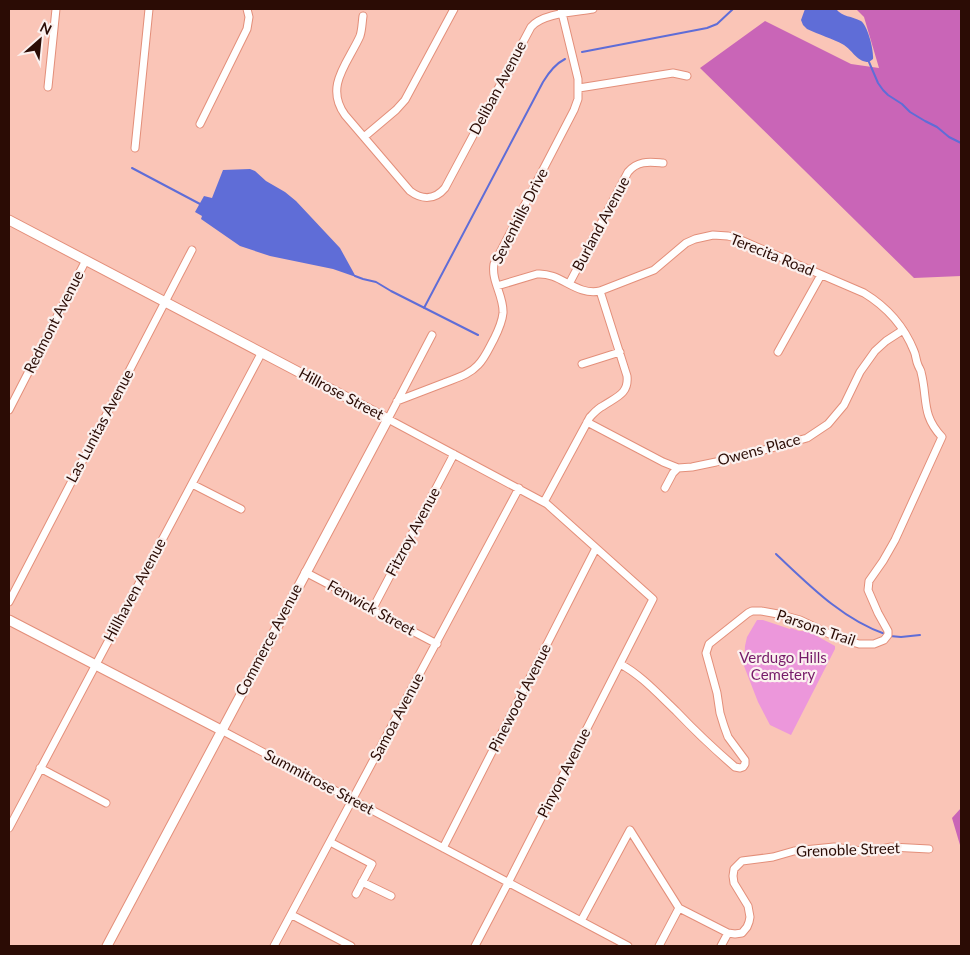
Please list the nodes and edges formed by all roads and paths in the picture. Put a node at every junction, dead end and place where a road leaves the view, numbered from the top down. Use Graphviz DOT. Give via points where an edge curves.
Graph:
graph roads {
  1 [pos="56,9"];
  2 [pos="149,9"];
  3 [pos="246,9"];
  4 [pos="454,9"];
  5 [pos="593,9"];
  6 [pos="562,11"];
  7 [pos="364,16"];
  8 [pos="687,76"];
  9 [pos="48,87"];
  10 [pos="579,88"];
  11 [pos="200,124"];
  12 [pos="364,137"];
  13 [pos="135,148"];
  14 [pos="663,163"];
  15 [pos="9,220"];
  16 [pos="192,250"];
  17 [pos="86,260"];
  18 [pos="821,275"];
  19 [pos="569,284"];
  20 [pos="497,286"];
  21 [pos="600,291"];
  22 [pos="165,302"];
  23 [pos="903,330"];
  24 [pos="432,336"];
  25 [pos="262,352"];
  26 [pos="620,352"];
  27 [pos="778,352"];
  28 [pos="582,364"];
  29 [pos="397,402"];
  30 [pos="9,410"];
  31 [pos="388,419"];
  32 [pos="587,422"];
  33 [pos="942,437"];
  34 [pos="454,454"];
  35 [pos="678,468"];
  36 [pos="192,484"];
  37 [pos="519,488"];
  38 [pos="665,488"];
  39 [pos="544,502"];
  40 [pos="241,510"];
  41 [pos="596,548"];
  42 [pos="306,572"];
  43 [pos="653,598"];
  44 [pos="9,602"];
  45 [pos="372,610"];
  46 [pos="9,620"];
  47 [pos="437,644"];
  48 [pos="620,664"];
  49 [pos="96,665"];
  50 [pos="221,730"];
  51 [pos="40,768"];
  52 [pos="352,800"];
  53 [pos="106,803"];
  54 [pos="9,828"];
  55 [pos="330,842"];
  56 [pos="443,848"];
  57 [pos="929,849"];
  58 [pos="362,882"];
  59 [pos="508,883"];
  60 [pos="356,894"];
  61 [pos="391,896"];
  62 [pos="679,908"];
  63 [pos="292,915"];
  64 [pos="581,921"];
  65 [pos="728,933"];
  66 [pos="107,946"];
  67 [pos="274,946"];
  68 [pos="351,946"];
  69 [pos="475,946"];
  70 [pos="628,946"];
  71 [pos="660,946"];
  72 [pos="721,946"];
  1 -- 9 [label="street"];
  2 -- 13 [label="street"];
  3 -- 11 [label="street" via="249,17 247,29"];
  4 -- 12 [label="street" via="405,100"];
  5 -- 6 [label="street, Deliban Avenue"];
  6 -- 10 [label="street, Sevenhills Drive"];
  6 -- 12 [label="street, Deliban Avenue" via="531,26 445,188 436,196 427,198 410,191"];
  7 -- 12 [label="street" via="361,34 336,89 341,110"];
  8 -- 10 [label="street" via="673,73"];
  10 -- 20 [label="street, Sevenhills Drive" via="574,110 494,264"];
  14 -- 19 [label="street, Burland Avenue" via="646,162 630,169"];
  15 -- 17 [label="street, Hillrose Street"];
  16 -- 22 [label="street, Las Lunitas Avenue"];
  17 -- 22 [label="street, Hillrose Street"];
  17 -- 30 [label="street, Redmont Avenue"];
  18 -- 21 [label="street, Terecita Road" via="736,238 713,235 686,243 654,270"];
  18 -- 23 [label="street, Terecita Road" via="877,301"];
  18 -- 27 [label="street"];
  19 -- 20 [label="street, Terecita Road" via="552,275 540,274"];
  19 -- 21 [label="street, Terecita Road" via="586,292"];
  20 -- 29 [label="street, Sevenhills Drive" via="502,301 502,319 481,362 463,375"];
  21 -- 26 [label="street"];
  22 -- 25 [label="street, Hillrose Street"];
  22 -- 44 [label="street, Las Lunitas Avenue"];
  23 -- 33 [label="street, Terecita Road" via="921,372 930,420"];
  23 -- 35 [label="street, Owens Place" via="875,351 860,372 844,405 828,424 807,438 724,460"];
  24 -- 29 [label="street, Commerce Avenue"];
  25 -- 31 [label="street, Hillrose Street"];
  25 -- 36 [label="street, Hillhaven Avenue"];
  26 -- 28 [label="street"];
  26 -- 32 [label="street" via="628,380 625,391 595,411"];
  29 -- 31 [label="street, Commerce Avenue"];
  31 -- 34 [label="street, Hillrose Street"];
  31 -- 42 [label="street, Commerce Avenue"];
  32 -- 35 [label="street"];
  32 -- 39 [label="street"];
  33 -- 48 [label="street, Parsons Trail" via="895,540 869,582 868,590 888,631 884,640 859,644 800,620 756,611 748,613 709,644 706,653 720,713 728,737 744,760 743,767 735,767 645,682"];
  34 -- 37 [label="street, Hillrose Street"];
  34 -- 45 [label="street, Fitzroy Avenue"];
  35 -- 38 [label="street"];
  36 -- 40 [label="street"];
  36 -- 49 [label="street, Hillhaven Avenue"];
  37 -- 39 [label="street, Hillrose Street"];
  37 -- 47 [label="street, Samoa Avenue"];
  39 -- 41 [label="street, Hillrose Street"];
  41 -- 43 [label="street, Hillrose Street"];
  41 -- 56 [label="street, Pinewood Avenue"];
  42 -- 45 [label="street, Fenwick Street"];
  42 -- 50 [label="street, Commerce Avenue"];
  43 -- 48 [label="street, Pinyon Avenue"];
  45 -- 47 [label="street, Fenwick Street"];
  46 -- 49 [label="street, Summitrose Street"];
  47 -- 52 [label="street, Samoa Avenue"];
  48 -- 59 [label="street, Pinyon Avenue"];
  49 -- 50 [label="street, Summitrose Street"];
  49 -- 51 [label="street, Hillhaven Avenue"];
  50 -- 52 [label="street, Summitrose Street"];
  50 -- 66 [label="street, Commerce Avenue"];
  51 -- 53 [label="street"];
  51 -- 54 [label="street, Hillhaven Avenue"];
  52 -- 55 [label="street, Samoa Avenue"];
  52 -- 56 [label="street, Summitrose Street"];
  55 -- 58 [label="street" via="372,864"];
  55 -- 63 [label="street, Samoa Avenue"];
  56 -- 59 [label="street, Summitrose Street"];
  57 -- 65 [label="street, Grenoble Street" via="891,847 868,852 834,847 742,861 732,876 748,906 750,917 742,933"];
  58 -- 60 [label="street"];
  58 -- 61 [label="street"];
  59 -- 64 [label="street, Summitrose Street"];
  59 -- 69 [label="street, Pinyon Avenue"];
  62 -- 64 [label="street" via="630,830"];
  62 -- 65 [label="street"];
  62 -- 71 [label="street"];
  63 -- 67 [label="street, Samoa Avenue"];
  63 -- 68 [label="street"];
  64 -- 70 [label="street, Summitrose Street"];
  65 -- 72 [label="street"];
}
